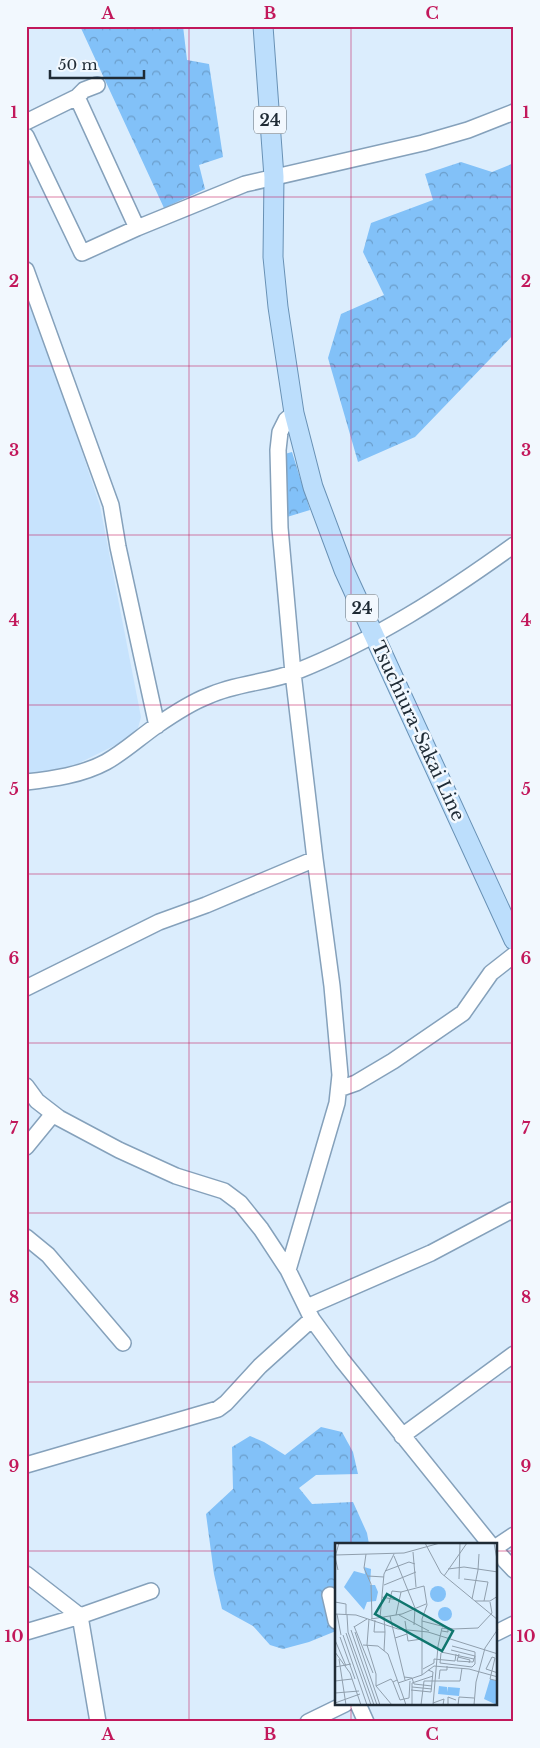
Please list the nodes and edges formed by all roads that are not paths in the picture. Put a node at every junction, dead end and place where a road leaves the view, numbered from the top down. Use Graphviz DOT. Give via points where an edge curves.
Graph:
graph roads {
  1 [pos="254,26"];
  2 [pos="263,26"];
  3 [pos="266,64"];
  4 [pos="97,85"];
  5 [pos="77,97"];
  6 [pos="514,112"];
  7 [pos="26,122"];
  8 [pos="26,136"];
  9 [pos="274,177"];
  10 [pos="137,228"];
  11 [pos="26,270"];
  12 [pos="294,413"];
  13 [pos="514,545"];
  14 [pos="374,634"];
  15 [pos="292,673"];
  16 [pos="156,726"];
  17 [pos="26,782"];
  18 [pos="314,859"];
  19 [pos="514,940"];
  20 [pos="514,955"];
  21 [pos="26,988"];
  22 [pos="26,1086"];
  23 [pos="339,1089"];
  24 [pos="53,1114"];
  25 [pos="26,1147"];
  26 [pos="514,1213"];
  27 [pos="26,1237"];
  28 [pos="288,1270"];
  29 [pos="310,1313"];
  30 [pos="122,1343"];
  31 [pos="514,1354"];
  32 [pos="402,1436"];
  33 [pos="26,1465"];
  34 [pos="514,1535"];
  35 [pos="489,1543"];
  36 [pos="498,1546"];
  37 [pos="498,1553"];
  38 [pos="514,1570"];
  39 [pos="26,1574"];
  40 [pos="151,1591"];
  41 [pos="330,1595"];
  42 [pos="80,1616"];
  43 [pos="335,1617"];
  44 [pos="514,1624"];
  45 [pos="26,1632"];
  46 [pos="498,1632"];
  47 [pos="341,1706"];
  48 [pos="359,1706"];
  49 [pos="98,1722"];
  50 [pos="308,1722"];
  51 [pos="366,1722"];
  1 -- 3 [label="main road, 24"];
  2 -- 3 [label="main road, 24"];
  3 -- 9 [label="main road, 24"];
  4 -- 5 [label="street"];
  5 -- 7 [label="street"];
  5 -- 10 [label="street"];
  6 -- 9 [label="street" via="423,144"];
  8 -- 10 [label="street" via="82,252"];
  9 -- 10 [label="street" via="245,184"];
  9 -- 12 [label="main road, Tsuchiura-Sakai Line / 24" via="273,257"];
  11 -- 16 [label="street" via="111,505"];
  12 -- 14 [label="main road, Tsuchiura-Sakai Line / 24" via="323,515"];
  12 -- 15 [label="street" via="280,432 278,450 280,528"];
  13 -- 14 [label="street" via="456,586"];
  14 -- 15 [label="street"];
  14 -- 19 [label="main road, Tsuchiura-Sakai Line / 24"];
  15 -- 16 [label="street" via="234,686 207,696"];
  15 -- 18 [label="street"];
  16 -- 17 [label="street" via="106,762 54,779"];
  18 -- 21 [label="street" via="159,922"];
  18 -- 23 [label="street" via="332,986"];
  20 -- 23 [label="street" via="491,973 464,1013 386,1065"];
  22 -- 24 [label="street"];
  23 -- 28 [label="street"];
  24 -- 25 [label="street"];
  24 -- 28 [label="street" via="119,1150 176,1176 224,1192 240,1203"];
  26 -- 29 [label="street" via="512,1210"];
  27 -- 30 [label="street" via="48,1255"];
  28 -- 29 [label="street"];
  29 -- 32 [label="street" via="342,1360"];
  29 -- 33 [label="street" via="218,1409"];
  31 -- 32 [label="street"];
  32 -- 35 [label="street"];
  34 -- 36 [label="street"];
  37 -- 38 [label="street"];
  39 -- 42 [label="street"];
  40 -- 42 [label="street"];
  41 -- 43 [label="street"];
  42 -- 45 [label="street"];
  42 -- 49 [label="street"];
  44 -- 46 [label="street"];
  47 -- 50 [label="street"];
  48 -- 51 [label="street"];
}
